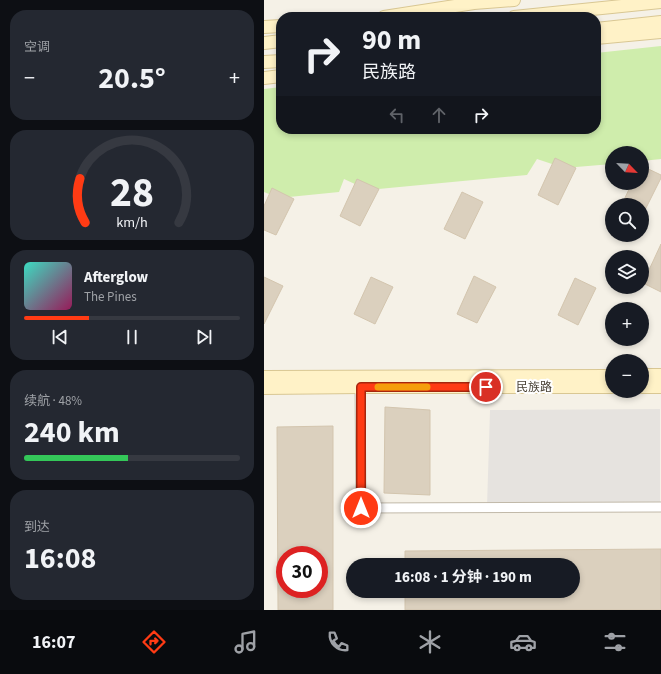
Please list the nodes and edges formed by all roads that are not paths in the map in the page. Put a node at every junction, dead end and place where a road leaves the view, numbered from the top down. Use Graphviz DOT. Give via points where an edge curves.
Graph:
graph roads {
  1 [pos="514,0"];
  2 [pos="637,2"];
  3 [pos="661,2"];
  4 [pos="618,3"];
  5 [pos="416,12"];
  6 [pos="551,12"];
  7 [pos="661,22"];
  8 [pos="276,26"];
  9 [pos="264,27"];
  10 [pos="601,29"];
  11 [pos="637,29"];
  12 [pos="620,31"];
  13 [pos="661,32"];
  14 [pos="601,37"];
  15 [pos="276,42"];
  16 [pos="264,43"];
  17 [pos="276,61"];
  18 [pos="264,62"];
  19 [pos="276,77"];
  20 [pos="264,78"];
  21 [pos="649,375"];
  22 [pos="661,375"];
  23 [pos="605,376"];
  24 [pos="264,377"];
  25 [pos="360,381"];
  26 [pos="605,387"];
  27 [pos="649,387"];
  28 [pos="661,387"];
  29 [pos="264,388"];
  30 [pos="661,507"];
  1 -- 5 [label="street"];
  2 -- 3 [label="street"];
  2 -- 4 [label="street"];
  2 -- 11 [label="street"];
  4 -- 6 [label="street"];
  4 -- 12 [label="street"];
  7 -- 11 [label="street"];
  8 -- 9 [label="street"];
  10 -- 12 [label="street"];
  11 -- 12 [label="street"];
  11 -- 13 [label="street"];
  12 -- 14 [label="street"];
  15 -- 16 [label="street"];
  17 -- 18 [label="street"];
  19 -- 20 [label="street"];
  21 -- 22 [label="street"];
  23 -- 25 [label="street, 民族路"];
  24 -- 25 [label="street, 民族路"];
  25 -- 26 [label="street, 民族路"];
  25 -- 29 [label="street, 民族路"];
  25 -- 30 [label="street" via="361,508"];
  27 -- 28 [label="street"];
}
